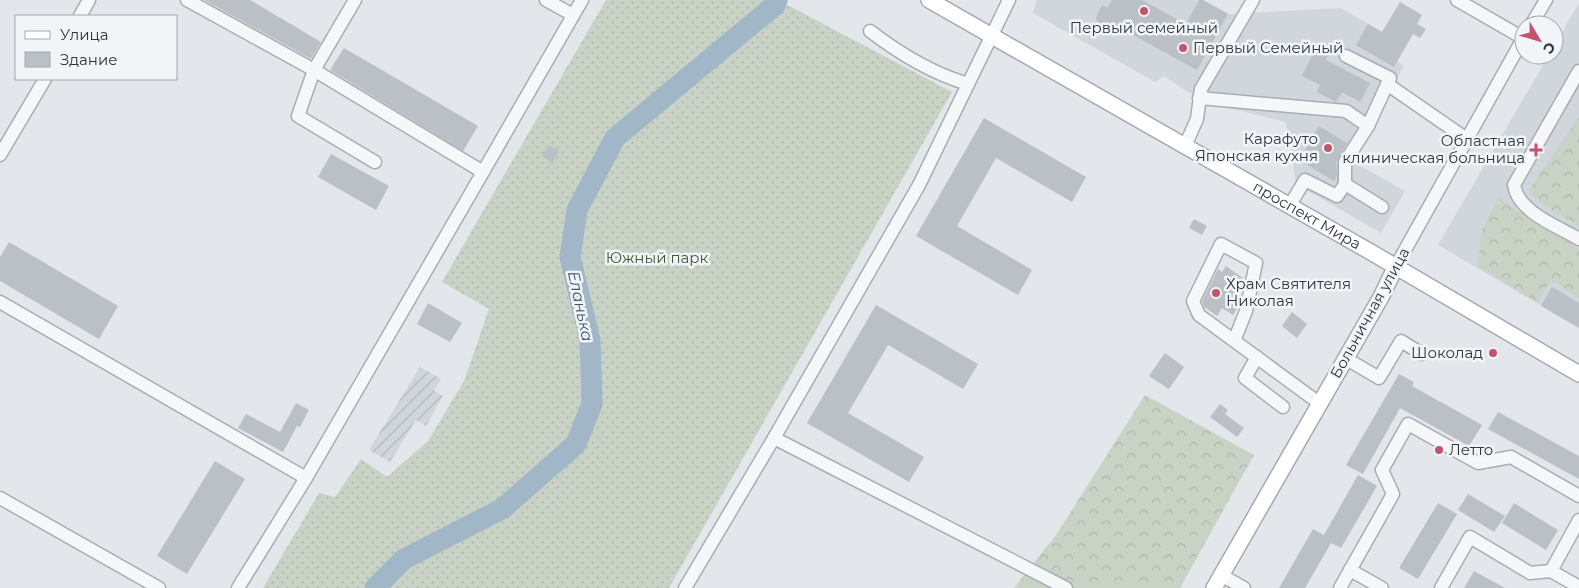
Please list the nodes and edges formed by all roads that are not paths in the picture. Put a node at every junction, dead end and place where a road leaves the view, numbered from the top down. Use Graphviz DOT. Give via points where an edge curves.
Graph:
graph roads {
  1 [pos="89,0"];
  2 [pos="187,0"];
  3 [pos="355,0"];
  4 [pos="546,0"];
  5 [pos="582,0"];
  6 [pos="929,0"];
  7 [pos="1009,0"];
  8 [pos="1252,0"];
  9 [pos="1457,0"];
  10 [pos="1546,0"];
  11 [pos="81,15"];
  12 [pos="573,15"];
  13 [pos="1537,15"];
  14 [pos="870,31"];
  15 [pos="1514,31"];
  16 [pos="992,36"];
  17 [pos="1514,55"];
  18 [pos="1346,56"];
  19 [pos="314,70"];
  20 [pos="1579,71"];
  21 [pos="44,80"];
  22 [pos="969,82"];
  23 [pos="1387,84"];
  24 [pos="1199,98"];
  25 [pos="1368,126"];
  26 [pos="1468,140"];
  27 [pos="1185,146"];
  28 [pos="0,155"];
  29 [pos="375,162"];
  30 [pos="483,172"];
  31 [pos="1345,184"];
  32 [pos="1290,205"];
  33 [pos="1382,207"];
  34 [pos="1579,239"];
  35 [pos="1396,266"];
  36 [pos="0,302"];
  37 [pos="1234,341"];
  38 [pos="1422,354"];
  39 [pos="1257,357"];
  40 [pos="1345,358"];
  41 [pos="1579,374"];
  42 [pos="1320,403"];
  43 [pos="1284,407"];
  44 [pos="774,438"];
  45 [pos="306,478"];
  46 [pos="1579,496"];
  47 [pos="0,498"];
  48 [pos="1579,520"];
  49 [pos="1350,570"];
  50 [pos="1551,571"];
  51 [pos="1217,582"];
  52 [pos="159,588"];
  53 [pos="238,588"];
  54 [pos="685,588"];
  55 [pos="1066,588"];
  56 [pos="1244,588"];
  57 [pos="1340,588"];
  58 [pos="1382,588"];
  59 [pos="1441,588"];
  60 [pos="1579,588"];
  1 -- 11 [label="street"];
  2 -- 19 [label="street"];
  3 -- 19 [label="street"];
  4 -- 12 [label="street"];
  5 -- 12 [label="street"];
  6 -- 16 [label="main road, проспект Мира"];
  7 -- 16 [label="street"];
  8 -- 24 [label="street" via="1201,89"];
  9 -- 15 [label="street"];
  10 -- 13 [label="street"];
  12 -- 30 [label="street"];
  14 -- 22 [label="street" via="901,54 943,76"];
  16 -- 22 [label="street"];
  16 -- 27 [label="main road, проспект Мира"];
  17 -- 26 [label="street, Больничная улица"];
  18 -- 23 [label="street" via="1390,78"];
  19 -- 29 [label="street" via="298,116"];
  19 -- 30 [label="street"];
  20 -- 34 [label="street" via="1514,185 1516,195 1527,208"];
  21 -- 28 [label="street"];
  22 -- 44 [label="street" via="919,185"];
  23 -- 25 [label="street"];
  23 -- 26 [label="street"];
  24 -- 25 [label="street" via="1346,111"];
  24 -- 27 [label="street" via="1197,119"];
  25 -- 31 [label="street" via="1345,162"];
  26 -- 35 [label="street, Больничная улица"];
  27 -- 32 [label="main road, проспект Мира"];
  30 -- 45 [label="street"];
  31 -- 32 [label="street" via="1337,196 1305,180"];
  31 -- 33 [label="street"];
  32 -- 35 [label="main road, проспект Мира"];
  35 -- 40 [label="main road, Больничная улица"];
  35 -- 41 [label="main road, проспект Мира"];
  36 -- 45 [label="street"];
  37 -- 37 [label="street" via="1199,315 1193,301 1221,244 1256,263 1246,311"];
  37 -- 39 [label="street"];
  38 -- 40 [label="street" via="1401,341 1379,378"];
  39 -- 42 [label="street"];
  39 -- 43 [label="street" via="1245,378"];
  40 -- 42 [label="main road, Больничная улица"];
  42 -- 51 [label="main road, Больничная улица"];
  44 -- 54 [label="street"];
  44 -- 55 [label="street"];
  45 -- 53 [label="street"];
  46 -- 49 [label="street" via="1511,457 1478,462 1408,424 1382,470 1393,494"];
  47 -- 52 [label="street"];
  48 -- 50 [label="street"];
  49 -- 57 [label="street"];
  49 -- 58 [label="street"];
  50 -- 59 [label="street" via="1530,573 1470,537"];
  50 -- 60 [label="street"];
  51 -- 56 [label="street"];
}
